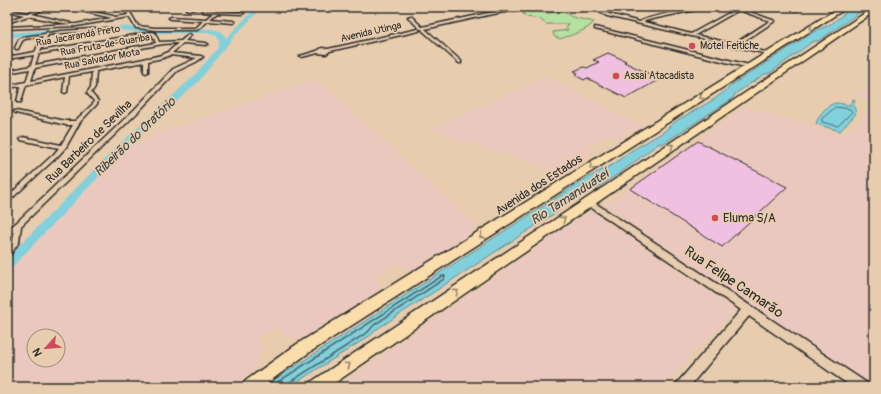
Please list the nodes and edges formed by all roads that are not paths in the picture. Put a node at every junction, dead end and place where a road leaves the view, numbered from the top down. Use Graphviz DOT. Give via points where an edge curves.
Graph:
graph roads {
  1 [pos="48,7"];
  2 [pos="66,7"];
  3 [pos="126,7"];
  4 [pos="532,7"];
  5 [pos="592,7"];
  6 [pos="708,7"];
  7 [pos="733,7"];
  8 [pos="845,7"];
  9 [pos="203,8"];
  10 [pos="188,9"];
  11 [pos="739,9"];
  12 [pos="874,9"];
  13 [pos="7,10"];
  14 [pos="217,11"];
  15 [pos="242,13"];
  16 [pos="27,14"];
  17 [pos="130,16"];
  18 [pos="410,17"];
  19 [pos="116,18"];
  20 [pos="171,18"];
  21 [pos="195,20"];
  22 [pos="206,21"];
  23 [pos="7,22"];
  24 [pos="232,22"];
  25 [pos="641,23"];
  26 [pos="76,25"];
  27 [pos="7,28"];
  28 [pos="596,28"];
  29 [pos="108,29"];
  30 [pos="422,29"];
  31 [pos="47,33"];
  32 [pos="189,35"];
  33 [pos="692,35"];
  34 [pos="182,42"];
  35 [pos="158,44"];
  36 [pos="206,44"];
  37 [pos="735,45"];
  38 [pos="16,48"];
  39 [pos="37,53"];
  40 [pos="169,54"];
  41 [pos="771,54"];
  42 [pos="302,56"];
  43 [pos="201,57"];
  44 [pos="7,58"];
  45 [pos="146,59"];
  46 [pos="459,62"];
  47 [pos="32,67"];
  48 [pos="751,67"];
  49 [pos="94,70"];
  50 [pos="7,72"];
  51 [pos="146,72"];
  52 [pos="68,75"];
  53 [pos="26,83"];
  54 [pos="7,87"];
  55 [pos="64,92"];
  56 [pos="19,101"];
  57 [pos="16,112"];
  58 [pos="77,123"];
  59 [pos="23,139"];
  60 [pos="63,147"];
  61 [pos="7,200"];
  62 [pos="589,202"];
  63 [pos="18,225"];
  64 [pos="7,234"];
  65 [pos="7,255"];
  66 [pos="748,310"];
  67 [pos="249,387"];
  68 [pos="316,387"];
  69 [pos="681,387"];
  70 [pos="863,387"];
  1 -- 16 [label="street"];
  2 -- 19 [label="street"];
  3 -- 17 [label="street"];
  4 -- 30 [label="street, Avenida Utinga"];
  5 -- 25 [label="street" via="608,15"];
  6 -- 25 [label="street" via="647,19"];
  7 -- 11 [label="street"];
  8 -- 41 [label="highway, Avenida dos Estados, one-way"];
  9 -- 10 [label="street"];
  9 -- 14 [label="street"];
  9 -- 21 [label="street"];
  11 -- 33 [label="street"];
  11 -- 37 [label="street" via="772,21"];
  62 -- 12 [label="highway, one-way"];
  13 -- 16 [label="street"];
  14 -- 15 [label="street"];
  14 -- 22 [label="street"];
  16 -- 23 [label="street"];
  16 -- 26 [label="street"];
  17 -- 19 [label="street"];
  17 -- 22 [label="street" via="136,26 155,29 197,29"];
  18 -- 30 [label="street"];
  19 -- 26 [label="street"];
  20 -- 21 [label="street"];
  21 -- 22 [label="street"];
  22 -- 24 [label="street"];
  25 -- 33 [label="street"];
  26 -- 27 [label="street"];
  28 -- 48 [label="street"];
  29 -- 31 [label="street"];
  30 -- 42 [label="street, Avenida Utinga" via="323,49"];
  30 -- 46 [label="street"];
  31 -- 38 [label="street" via="22,38"];
  31 -- 39 [label="street"];
  32 -- 34 [label="street"];
  33 -- 37 [label="street"];
  34 -- 35 [label="street, Rua Fruta-de-Guariba"];
  34 -- 36 [label="street, Rua Fruta-de-Guariba"];
  34 -- 40 [label="street"];
  35 -- 39 [label="street, Rua Jacarandá Preto" via="152,33"];
  35 -- 47 [label="street, Rua Fruta-de-Guariba"];
  37 -- 41 [label="street"];
  39 -- 44 [label="street, Rua Jacarandá Preto"];
  39 -- 47 [label="street"];
  40 -- 43 [label="street, Rua Salvador Mota"];
  40 -- 45 [label="street, Rua Salvador Mota"];
  41 -- 48 [label="highway, Avenida dos Estados"];
  43 -- 63 [label="street, Rua Barbeiro de Sevilha" via="175,70 141,107"];
  45 -- 49 [label="street, Rua Salvador Mota"];
  45 -- 51 [label="street"];
  47 -- 50 [label="street, Rua Fruta-de-Guariba"];
  47 -- 53 [label="street"];
  48 -- 67 [label="highway, Avenida dos Estados, one-way" via="302,349"];
  49 -- 52 [label="street, Rua Salvador Mota"];
  49 -- 58 [label="street" via="93,87 89,93 96,101"];
  52 -- 53 [label="street, Rua Salvador Mota"];
  52 -- 55 [label="street"];
  53 -- 54 [label="street, Rua Salvador Mota"];
  53 -- 56 [label="street"];
  57 -- 58 [label="street"];
  58 -- 60 [label="street"];
  59 -- 60 [label="street"];
  60 -- 61 [label="street"];
  62 -- 66 [label="main road, Rua Felipe Camarão"];
  68 -- 62 [label="highway, one-way"];
  63 -- 64 [label="street, Rua Barbeiro de Sevilha"];
  63 -- 65 [label="street" via="16,242"];
  66 -- 69 [label="main road"];
  66 -- 70 [label="main road, Rua Felipe Camarão"];
}
